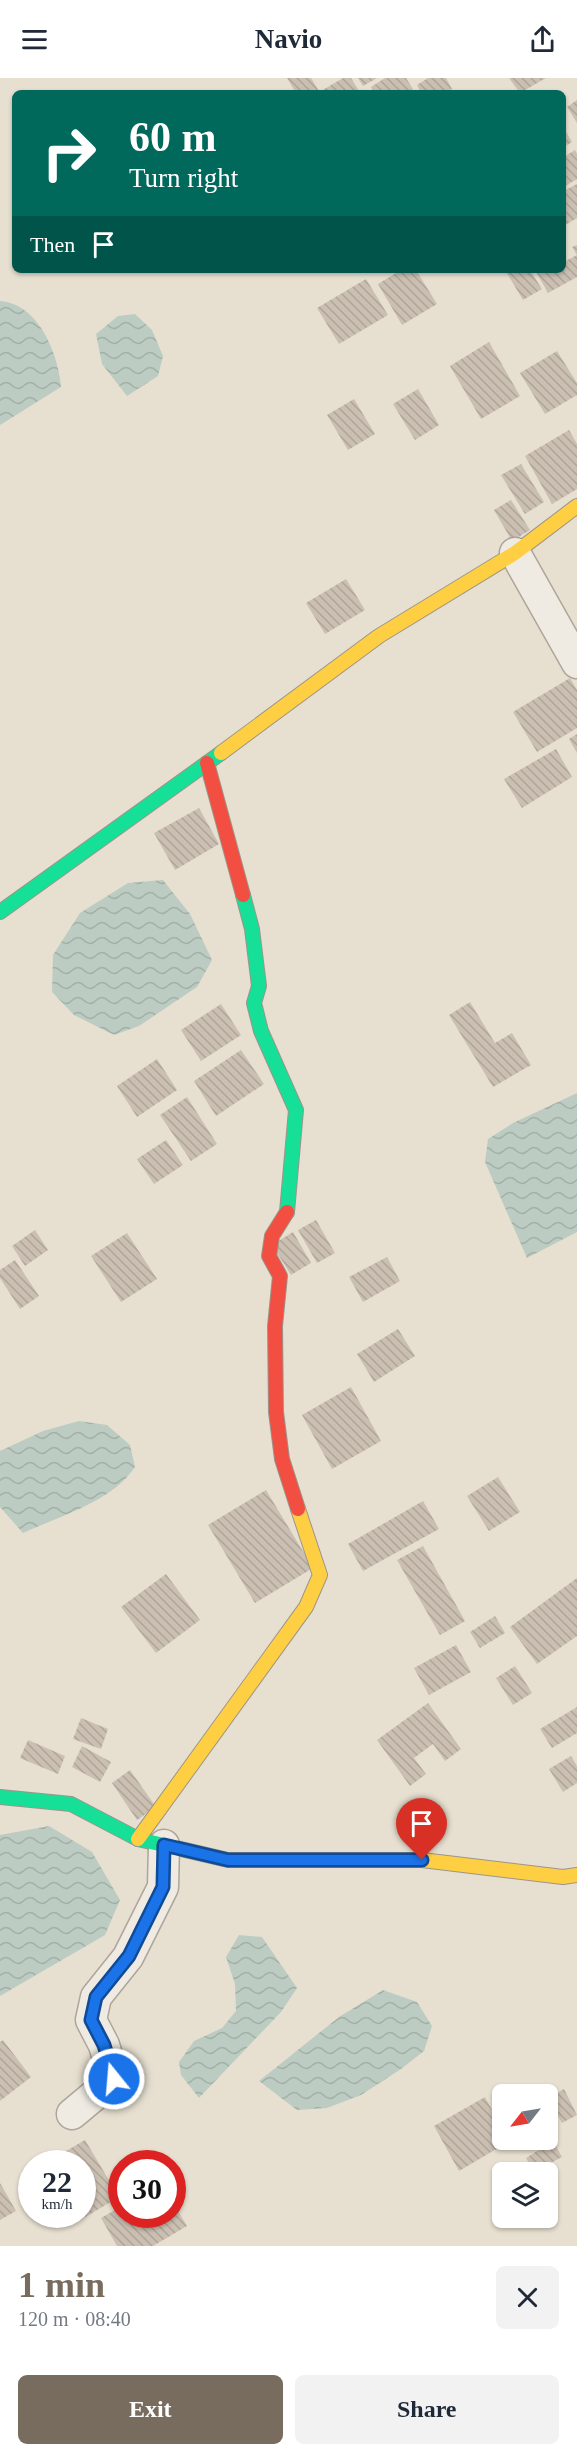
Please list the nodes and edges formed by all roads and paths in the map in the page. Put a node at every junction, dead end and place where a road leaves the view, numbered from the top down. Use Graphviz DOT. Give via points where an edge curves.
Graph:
graph roads {
  1 [pos="577,506"];
  2 [pos="515,553"];
  3 [pos="577,663"];
  4 [pos="207,763"];
  5 [pos="0,912"];
  6 [pos="0,1797"];
  7 [pos="151,1842"];
  8 [pos="577,1875"];
  9 [pos="72,2114"];
  1 -- 2 [label="street"];
  2 -- 3 [label="street"];
  2 -- 4 [label="street" via="379,636"];
  4 -- 5 [label="street"];
  4 -- 7 [label="street" via="252,929 260,986 254,1003 261,1031 296,1110 287,1212 272,1236 269,1256 280,1276 275,1326 276,1412 282,1459 320,1575 306,1607"];
  6 -- 7 [label="street" via="71,1804"];
  7 -- 8 [label="street" via="228,1860 422,1860 563,1877"];
  7 -- 9 [label="street" via="163,1887 129,1956 96,1997 91,2020 104,2045 114,2079"];
}
